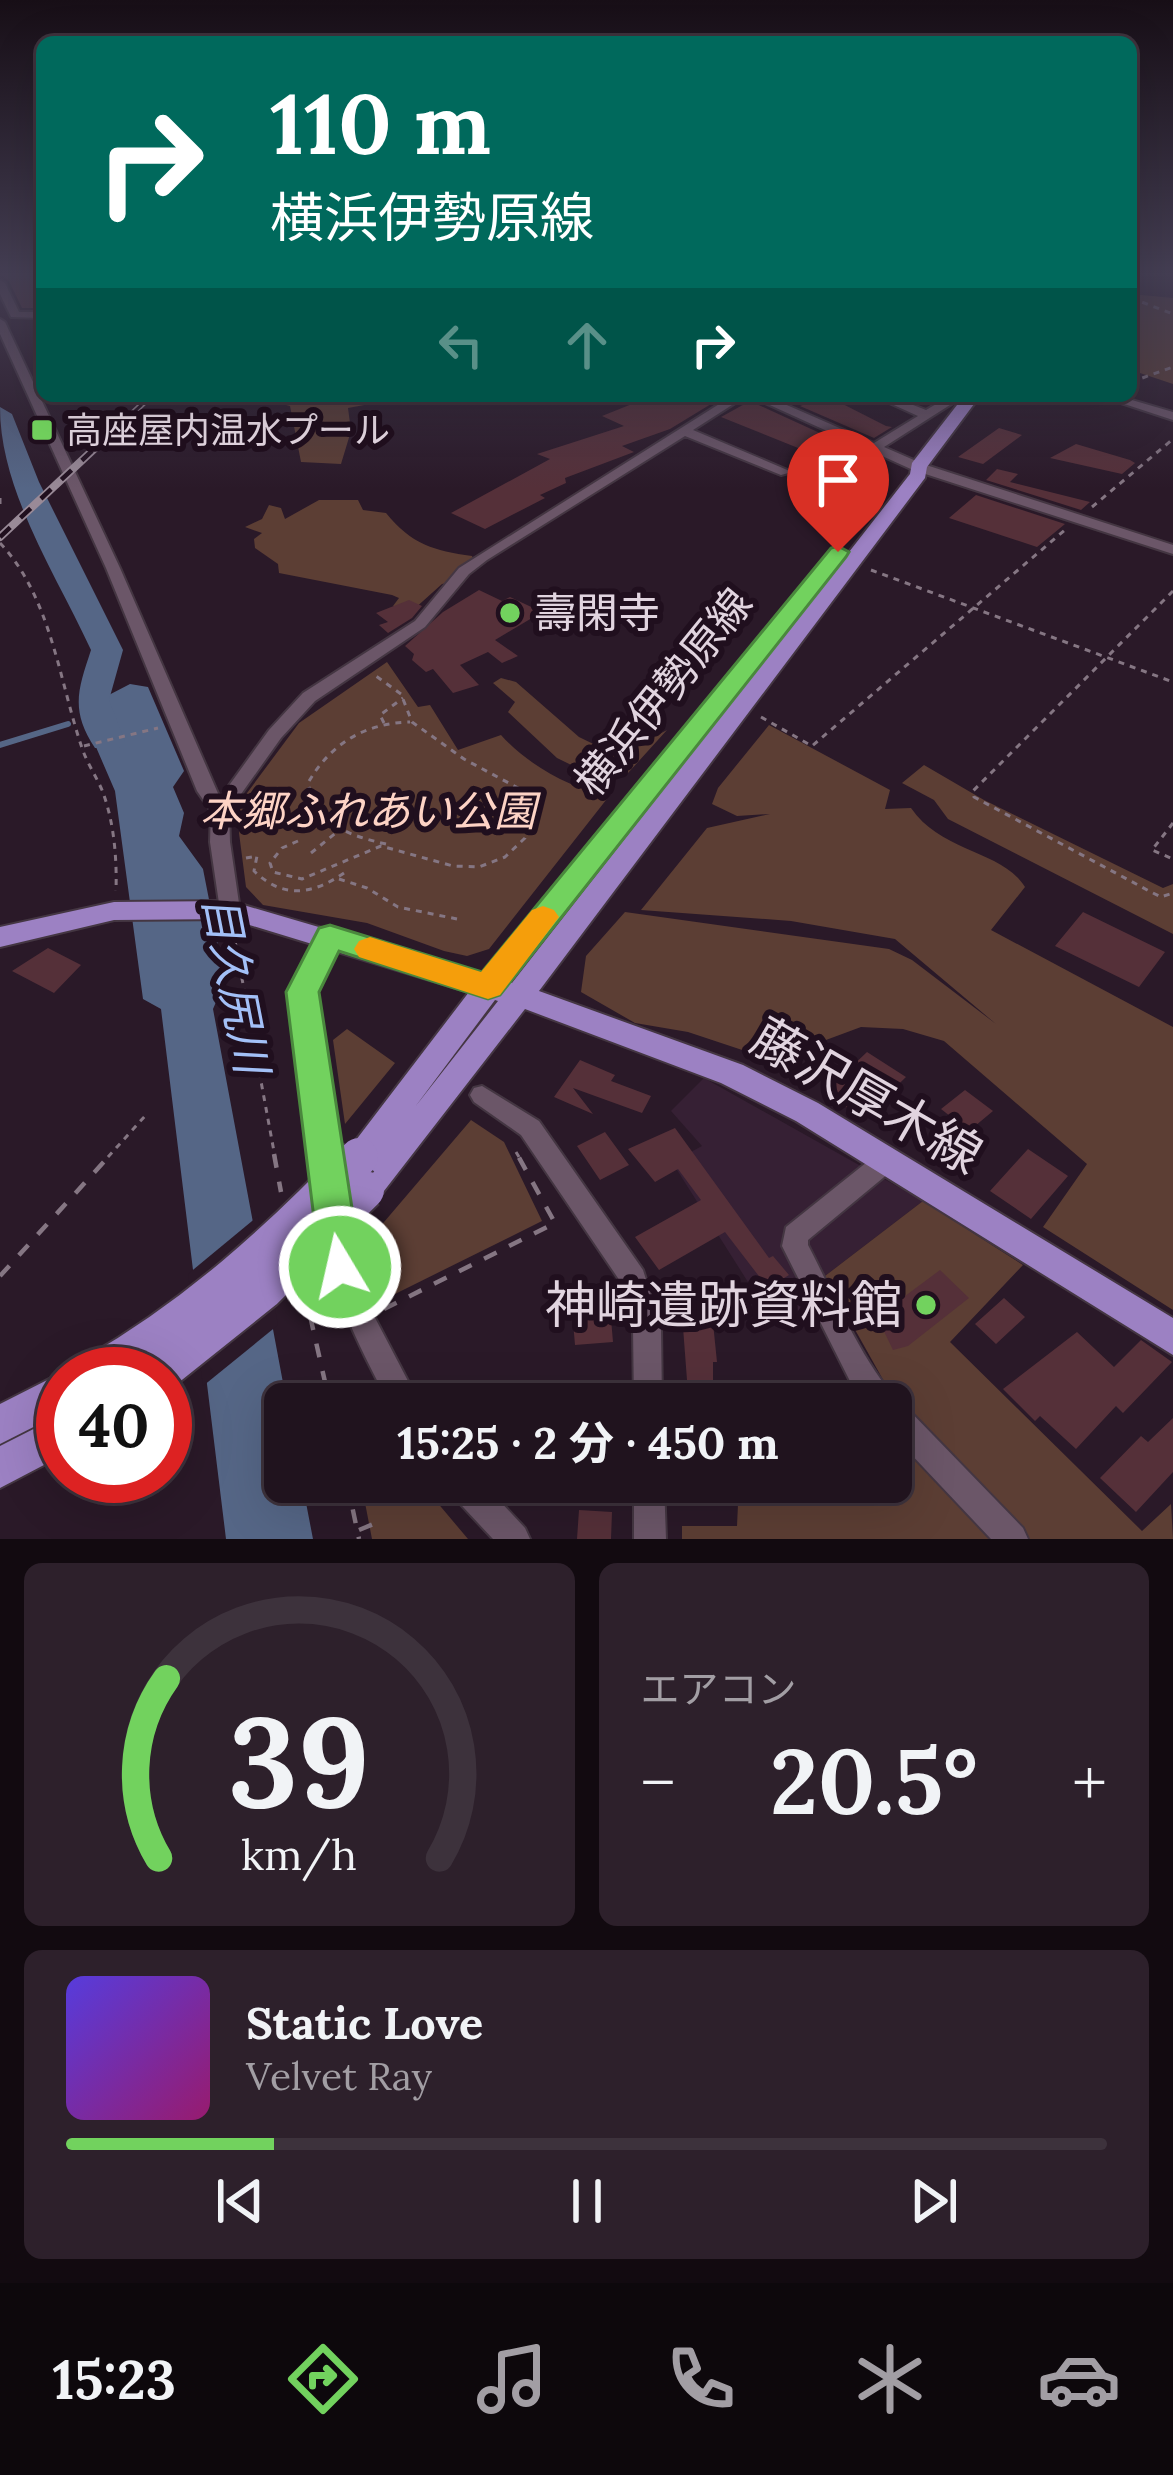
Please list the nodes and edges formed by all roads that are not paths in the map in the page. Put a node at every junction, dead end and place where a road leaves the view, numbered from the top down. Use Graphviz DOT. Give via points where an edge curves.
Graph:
graph roads {
  1 [pos="11,346"];
  2 [pos="36,402"];
  3 [pos="36,402"];
  4 [pos="730,402"];
  5 [pos="770,402"];
  6 [pos="895,402"];
  7 [pos="948,402"];
  8 [pos="968,402"];
  9 [pos="1126,402"];
  10 [pos="926,415"];
  11 [pos="1173,416"];
  12 [pos="684,431"];
  13 [pos="874,448"];
  14 [pos="918,467"];
  15 [pos="786,472"];
  16 [pos="1173,550"];
  17 [pos="220,811"];
  18 [pos="229,915"];
  19 [pos="330,936"];
  20 [pos="0,937"];
  21 [pos="504,991"];
  22 [pos="482,1095"];
  23 [pos="886,1160"];
  24 [pos="362,1173"];
  25 [pos="1173,1338"];
  26 [pos="137,1347"];
  27 [pos="192,1348"];
  28 [pos="393,1383"];
  29 [pos="648,1383"];
  30 [pos="866,1383"];
  31 [pos="36,1406"];
  32 [pos="0,1425"];
  33 [pos="912,1434"];
  34 [pos="36,1449"];
  35 [pos="0,1468"];
  36 [pos="480,1503"];
  37 [pos="649,1503"];
  38 [pos="514,1539"];
  39 [pos="650,1539"];
  40 [pos="1012,1539"];
  1 -- 2 [label="street"];
  3 -- 17 [label="street"];
  4 -- 12 [label="street"];
  5 -- 13 [label="street"];
  6 -- 10 [label="street"];
  7 -- 10 [label="street"];
  8 -- 14 [label="main road, 横浜伊勢原線"];
  9 -- 11 [label="street"];
  10 -- 13 [label="street"];
  12 -- 15 [label="street"];
  12 -- 17 [label="street" via="464,571 420,624 289,716"];
  13 -- 14 [label="street"];
  14 -- 16 [label="street"];
  14 -- 21 [label="main road, 横浜伊勢原線" via="847,542"];
  14 -- 21 [label="main road, 横浜伊勢原線" via="739,704"];
  17 -- 18 [label="street"];
  18 -- 19 [label="main road"];
  18 -- 20 [label="main road" via="118,910"];
  19 -- 21 [label="main road"];
  19 -- 28 [label="street" via="302,992 340,1267"];
  21 -- 23 [label="main road, 藤沢厚木線" via="732,1074"];
  21 -- 24 [label="main road, 横浜伊勢原線"];
  22 -- 29 [label="street" via="539,1140 634,1279 647,1327"];
  23 -- 25 [label="main road, 藤沢厚木線"];
  23 -- 30 [label="street" via="795,1235 794,1246"];
  24 -- 26 [label="main road, 横浜伊勢原線, bridge"];
  24 -- 27 [label="main road, 横浜伊勢原線, bridge" via="264,1290"];
  31 -- 32 [label="main road"];
  33 -- 40 [label="street"];
  34 -- 35 [label="main road"];
  36 -- 38 [label="street"];
  37 -- 39 [label="street"];
}
